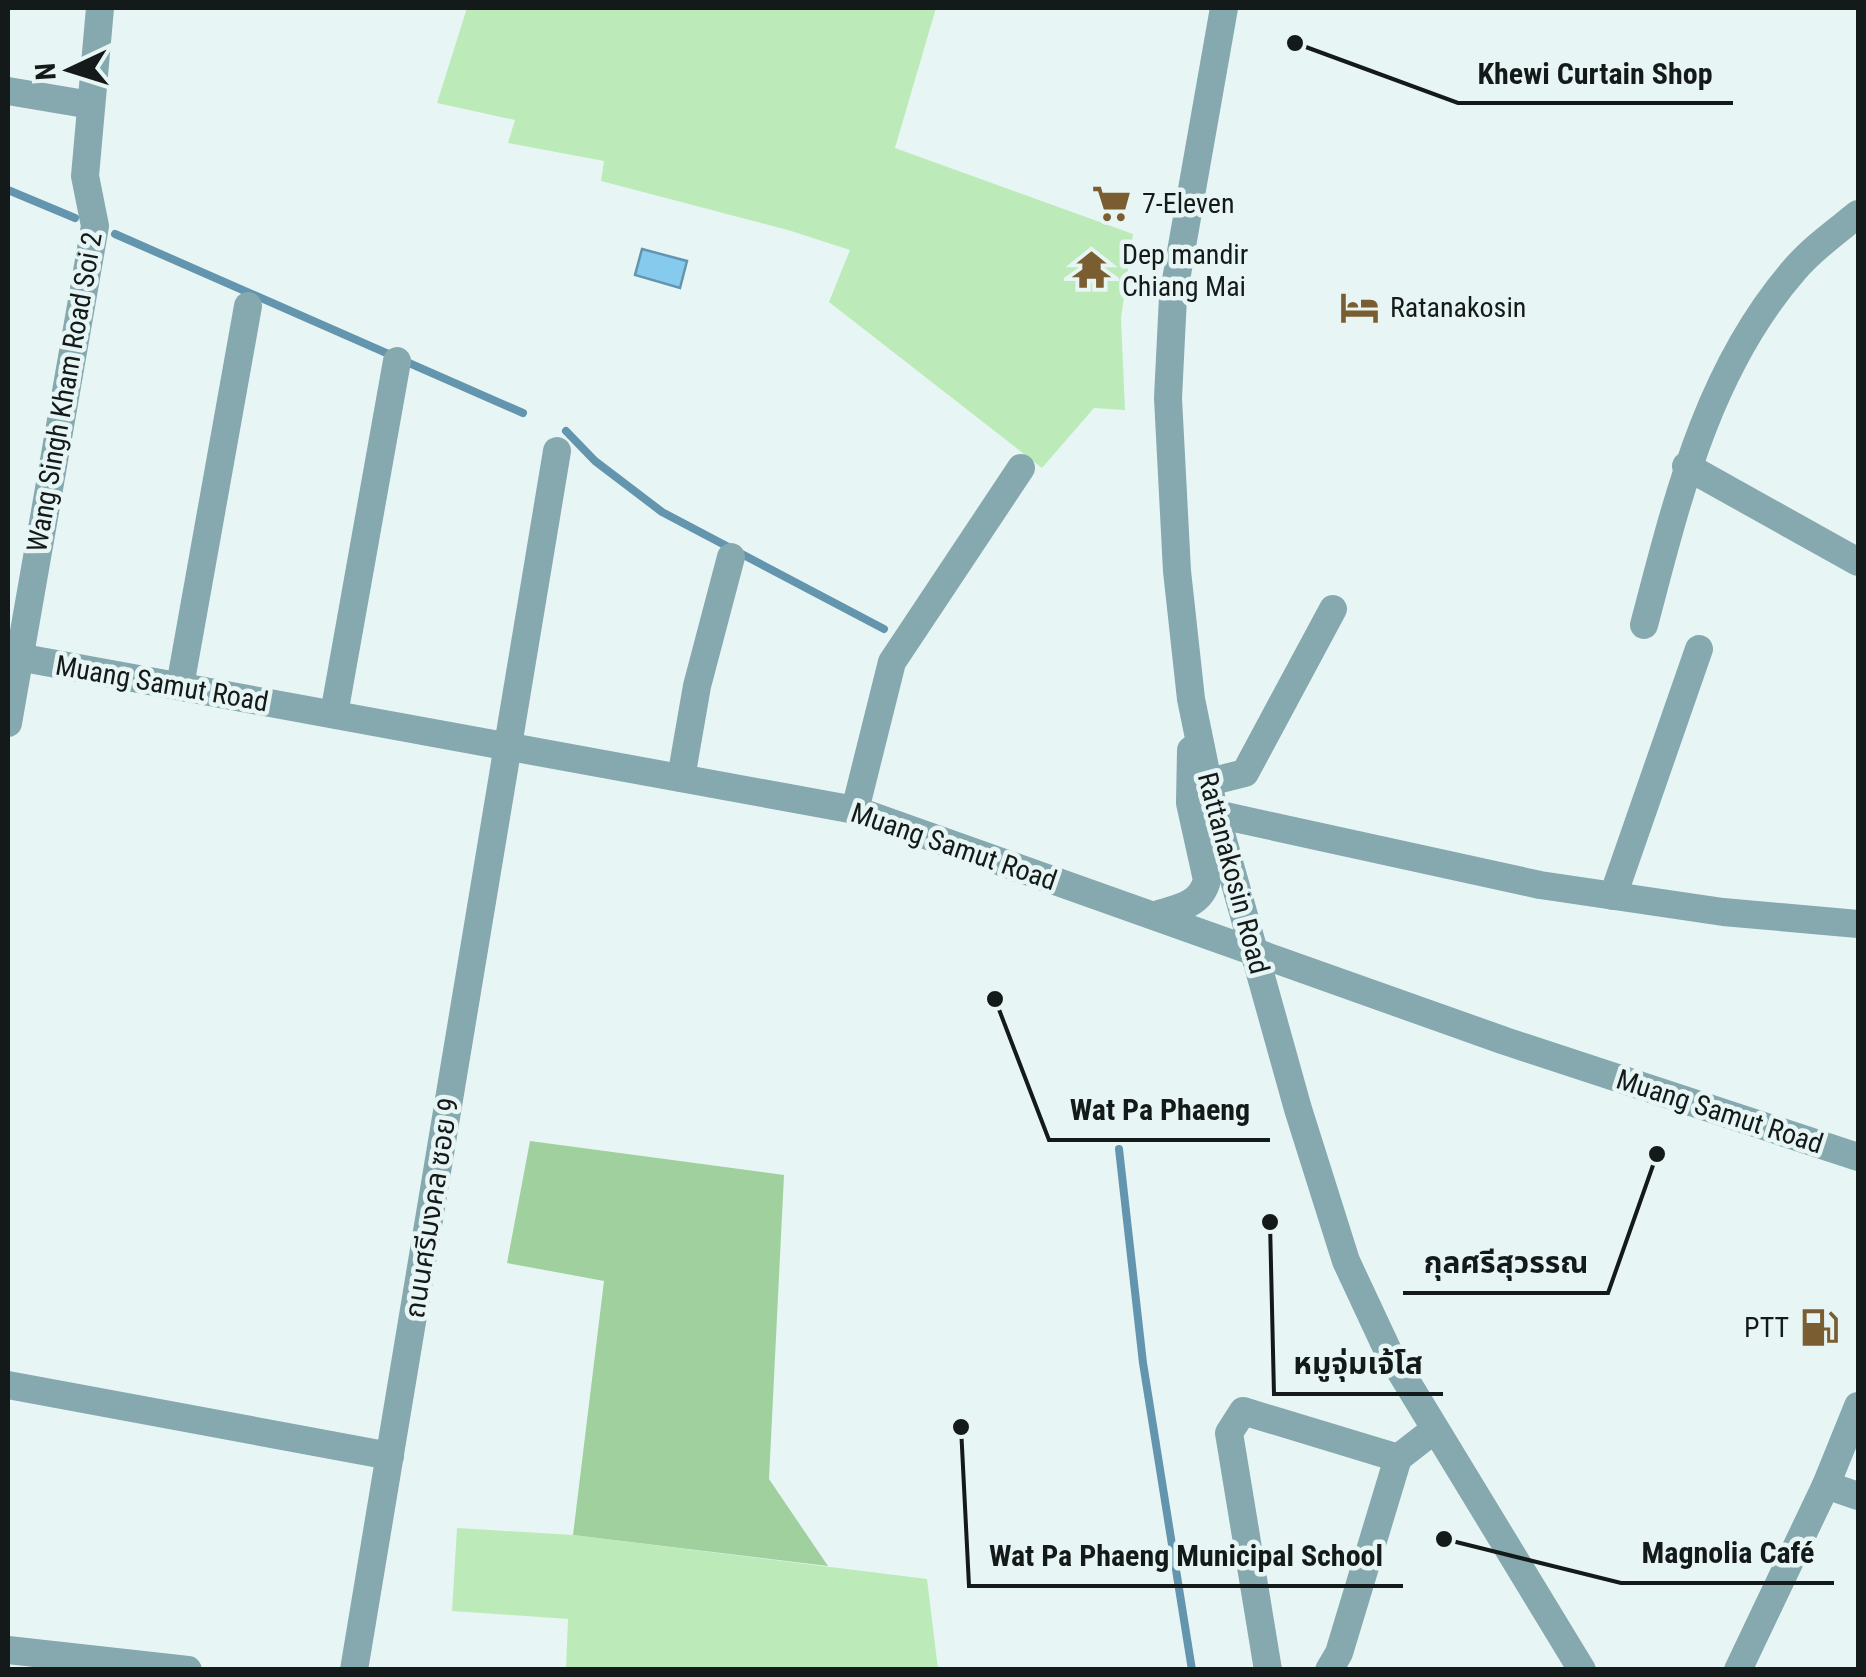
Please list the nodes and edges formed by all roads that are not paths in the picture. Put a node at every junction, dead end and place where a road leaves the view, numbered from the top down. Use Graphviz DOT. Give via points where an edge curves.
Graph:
graph roads {
  1 [pos="100,8"];
  2 [pos="1224,8"];
  3 [pos="8,91"];
  4 [pos="91,105"];
  5 [pos="1858,214"];
  6 [pos="248,306"];
  7 [pos="397,362"];
  8 [pos="557,450"];
  9 [pos="1686,466"];
  10 [pos="1021,468"];
  11 [pos="731,556"];
  12 [pos="1858,562"];
  13 [pos="1333,609"];
  14 [pos="1644,625"];
  15 [pos="1699,649"];
  16 [pos="18,657"];
  17 [pos="180,686"];
  18 [pos="1191,699"];
  19 [pos="334,714"];
  20 [pos="8,724"];
  21 [pos="509,747"];
  22 [pos="681,778"];
  23 [pos="1209,782"];
  24 [pos="855,810"];
  25 [pos="1216,814"];
  26 [pos="1613,896"];
  27 [pos="1156,915"];
  28 [pos="1858,924"];
  29 [pos="1253,950"];
  30 [pos="1858,1157"];
  31 [pos="8,1386"];
  32 [pos="1858,1406"];
  33 [pos="1434,1430"];
  34 [pos="390,1456"];
  35 [pos="1398,1458"];
  36 [pos="1826,1485"];
  37 [pos="1858,1496"];
  38 [pos="8,1650"];
  39 [pos="188,1670"];
  40 [pos="354,1670"];
  41 [pos="1268,1670"];
  42 [pos="1329,1670"];
  43 [pos="1582,1670"];
  44 [pos="1738,1670"];
  1 -- 4 [label="street, Wang Singh Kham Road Soi 2"];
  2 -- 18 [label="street, Rattanakosin Road" via="1171,334 1176,571"];
  3 -- 4 [label="street"];
  4 -- 16 [label="street, Wang Singh Kham Road Soi 2" via="86,176 95,226"];
  5 -- 9 [label="street" via="1797,267 1767,305 1709,408"];
  6 -- 17 [label="street"];
  7 -- 19 [label="street"];
  8 -- 21 [label="street, ถนนศรีมงคล ซอย 9"];
  9 -- 12 [label="street"];
  9 -- 14 [label="street"];
  10 -- 24 [label="street" via="892,662"];
  11 -- 22 [label="street"];
  13 -- 23 [label="street" via="1245,772"];
  15 -- 26 [label="street"];
  16 -- 17 [label="street, Muang Samut Road"];
  16 -- 20 [label="street, Wang Singh Kham Road Soi 2"];
  17 -- 19 [label="street, Muang Samut Road"];
  18 -- 23 [label="street, Rattanakosin Road"];
  18 -- 27 [label="street" via="1190,802 1207,880 1194,902"];
  19 -- 21 [label="street, Muang Samut Road"];
  21 -- 22 [label="street, Muang Samut Road"];
  21 -- 34 [label="street, ถนนศรีมงคล ซอย 9"];
  22 -- 24 [label="street, Muang Samut Road"];
  23 -- 25 [label="street, Rattanakosin Road"];
  24 -- 27 [label="street, Muang Samut Road"];
  25 -- 26 [label="street"];
  25 -- 29 [label="street, Rattanakosin Road"];
  26 -- 28 [label="street"];
  27 -- 29 [label="street, Muang Samut Road"];
  29 -- 30 [label="street, Muang Samut Road"];
  29 -- 33 [label="street, Rattanakosin Road" via="1346,1260"];
  31 -- 34 [label="street"];
  32 -- 36 [label="street"];
  33 -- 35 [label="street"];
  33 -- 43 [label="street, Rattanakosin Road"];
  34 -- 40 [label="street, ถนนศรีมงคล ซอย 9"];
  35 -- 41 [label="street" via="1244,1411 1229,1433"];
  35 -- 42 [label="street"];
  36 -- 37 [label="street"];
  36 -- 44 [label="street"];
  38 -- 39 [label="street"];
}
